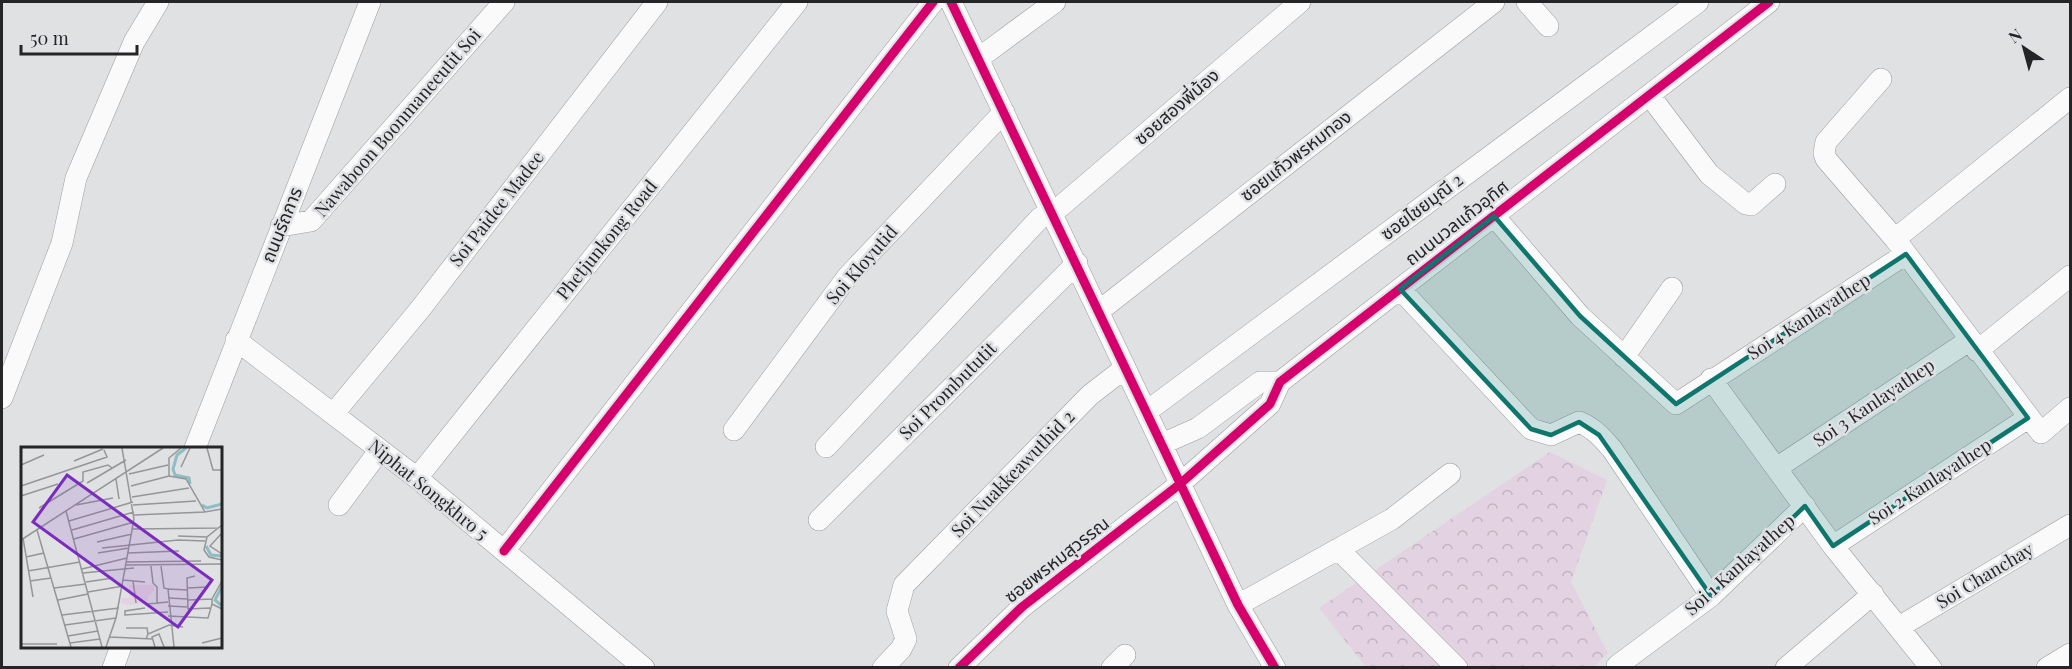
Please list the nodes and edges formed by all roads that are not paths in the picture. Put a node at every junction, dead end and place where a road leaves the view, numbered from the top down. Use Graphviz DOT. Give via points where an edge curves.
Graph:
graph roads {
  1 [pos="158,2"];
  2 [pos="370,2"];
  3 [pos="504,2"];
  4 [pos="657,2"];
  5 [pos="797,2"];
  6 [pos="933,2"];
  7 [pos="951,2"];
  8 [pos="1055,2"];
  9 [pos="1300,2"];
  10 [pos="1494,2"];
  11 [pos="1527,2"];
  12 [pos="1698,2"];
  13 [pos="1769,2"];
  14 [pos="1548,26"];
  15 [pos="979,58"];
  16 [pos="1881,80"];
  17 [pos="1650,96"];
  18 [pos="2070,98"];
  19 [pos="1004,112"];
  20 [pos="1775,184"];
  21 [pos="1054,212"];
  22 [pos="1494,216"];
  23 [pos="281,226"];
  24 [pos="1901,247"];
  25 [pos="1077,263"];
  26 [pos="2070,276"];
  27 [pos="1672,288"];
  28 [pos="1400,289"];
  29 [pos="1099,311"];
  30 [pos="236,340"];
  31 [pos="1973,345"];
  32 [pos="1624,357"];
  33 [pos="1125,368"];
  34 [pos="1711,379"];
  35 [pos="1280,382"];
  36 [pos="2,398"];
  37 [pos="2070,408"];
  38 [pos="1146,412"];
  39 [pos="334,413"];
  40 [pos="2035,425"];
  41 [pos="734,430"];
  42 [pos="1162,444"];
  43 [pos="195,447"];
  44 [pos="826,447"];
  45 [pos="379,451"];
  46 [pos="1778,467"];
  47 [pos="1450,474"];
  48 [pos="417,478"];
  49 [pos="1180,484"];
  50 [pos="339,505"];
  51 [pos="1805,506"];
  52 [pos="819,520"];
  53 [pos="2070,525"];
  54 [pos="1833,546"];
  55 [pos="1338,549"];
  56 [pos="504,551"];
  57 [pos="1873,594"];
  58 [pos="1711,596"];
  59 [pos="1238,605"];
  60 [pos="1899,627"];
  61 [pos="120,648"];
  62 [pos="2070,654"];
  63 [pos="1617,666"];
  64 [pos="1275,667"];
  65 [pos="113,668"];
  66 [pos="644,668"];
  67 [pos="883,668"];
  68 [pos="959,668"];
  69 [pos="1457,668"];
  70 [pos="1786,668"];
  71 [pos="1931,668"];
  72 [pos="2047,668"];
  1 -- 36 [label="street" via="134,42 76,178 62,243"];
  2 -- 23 [label="street, ถนนรัถการ"];
  3 -- 23 [label="street, Nawaboon Boonmaneeutit Soi" via="311,222"];
  4 -- 39 [label="street, Soi Paidee Madee"];
  5 -- 48 [label="street, Phetjunkong Road"];
  6 -- 56 [label="street"];
  7 -- 15 [label="street"];
  8 -- 15 [label="street"];
  9 -- 21 [label="street, ซอยสองพี่น้อง"];
  10 -- 29 [label="street, ซอยแก้วพรหมทอง"];
  11 -- 14 [label="street"];
  12 -- 38 [label="street, ซอยไชยมุณี 2"];
  13 -- 17 [label="street, ถนนนวลแก้วอุทิศ"];
  15 -- 19 [label="street"];
  16 -- 24 [label="street" via="1828,139 1824,153"];
  17 -- 20 [label="street" via="1709,174 1746,204 1758,202"];
  17 -- 22 [label="street, ถนนนวลแก้วอุทิศ"];
  18 -- 24 [label="street, Soi 4 Kanlayathep"];
  19 -- 21 [label="street"];
  19 -- 41 [label="street, Soi Kloyutid" via="848,276"];
  21 -- 25 [label="street"];
  21 -- 44 [label="street, ซอยสองพี่น้อง" via="1040,218"];
  22 -- 28 [label="street, ถนนนวลแก้วอุทิศ"];
  22 -- 32 [label="street" via="1547,281"];
  23 -- 30 [label="street, ถนนรัถการ"];
  24 -- 31 [label="street"];
  24 -- 34 [label="street, Soi 4 Kanlayathep"];
  25 -- 29 [label="street"];
  25 -- 52 [label="street, Soi Prombututit"];
  26 -- 31 [label="street, Soi 3 Kanlayathep"];
  27 -- 32 [label="street"];
  28 -- 35 [label="street, ถนนนวลแก้วอุทิศ"];
  28 -- 58 [label="street" via="1531,429 1551,435 1579,422 1599,435"];
  29 -- 33 [label="street"];
  30 -- 39 [label="street, Niphat Songkhro 5"];
  30 -- 43 [label="street, ถนนรัถการ"];
  31 -- 40 [label="street"];
  31 -- 46 [label="street, Soi 3 Kanlayathep"];
  32 -- 34 [label="street, Soi 4 Kanlayathep" via="1676,404"];
  33 -- 38 [label="street"];
  33 -- 67 [label="street, Soi Nuakkeawuthid 2" via="1090,395 904,585 897,611 906,639"];
  34 -- 46 [label="street"];
  35 -- 42 [label="street, ถนนนวลแก้วอุทิศ" via="1260,382 1198,428"];
  35 -- 49 [label="street, ถนนนวลแก้วอุทิศ" via="1270,404"];
  37 -- 40 [label="street, Soi 2 Kanlayathep"];
  38 -- 42 [label="street"];
  39 -- 45 [label="street, Niphat Songkhro 5"];
  40 -- 54 [label="street, Soi 2 Kanlayathep"];
  42 -- 49 [label="street"];
  45 -- 48 [label="street, Niphat Songkhro 5"];
  45 -- 50 [label="street"];
  46 -- 51 [label="street"];
  47 -- 55 [label="street" via="1392,519"];
  48 -- 56 [label="street, Niphat Songkhro 5"];
  49 -- 59 [label="street"];
  49 -- 68 [label="street, ซอยพรหมสุวรรณ" via="1022,607"];
  51 -- 54 [label="street"];
  51 -- 58 [label="street, Soi 1 Kanlayathep"];
  53 -- 60 [label="street, Soi Chanchay"];
  54 -- 57 [label="street"];
  55 -- 59 [label="street"];
  55 -- 69 [label="street"];
  56 -- 66 [label="street, Niphat Songkhro 5"];
  57 -- 60 [label="street"];
  57 -- 70 [label="street"];
  58 -- 63 [label="street, Soi 1 Kanlayathep"];
  59 -- 64 [label="street"];
  60 -- 71 [label="street"];
  61 -- 65 [label="street"];
  62 -- 72 [label="street"];
}
